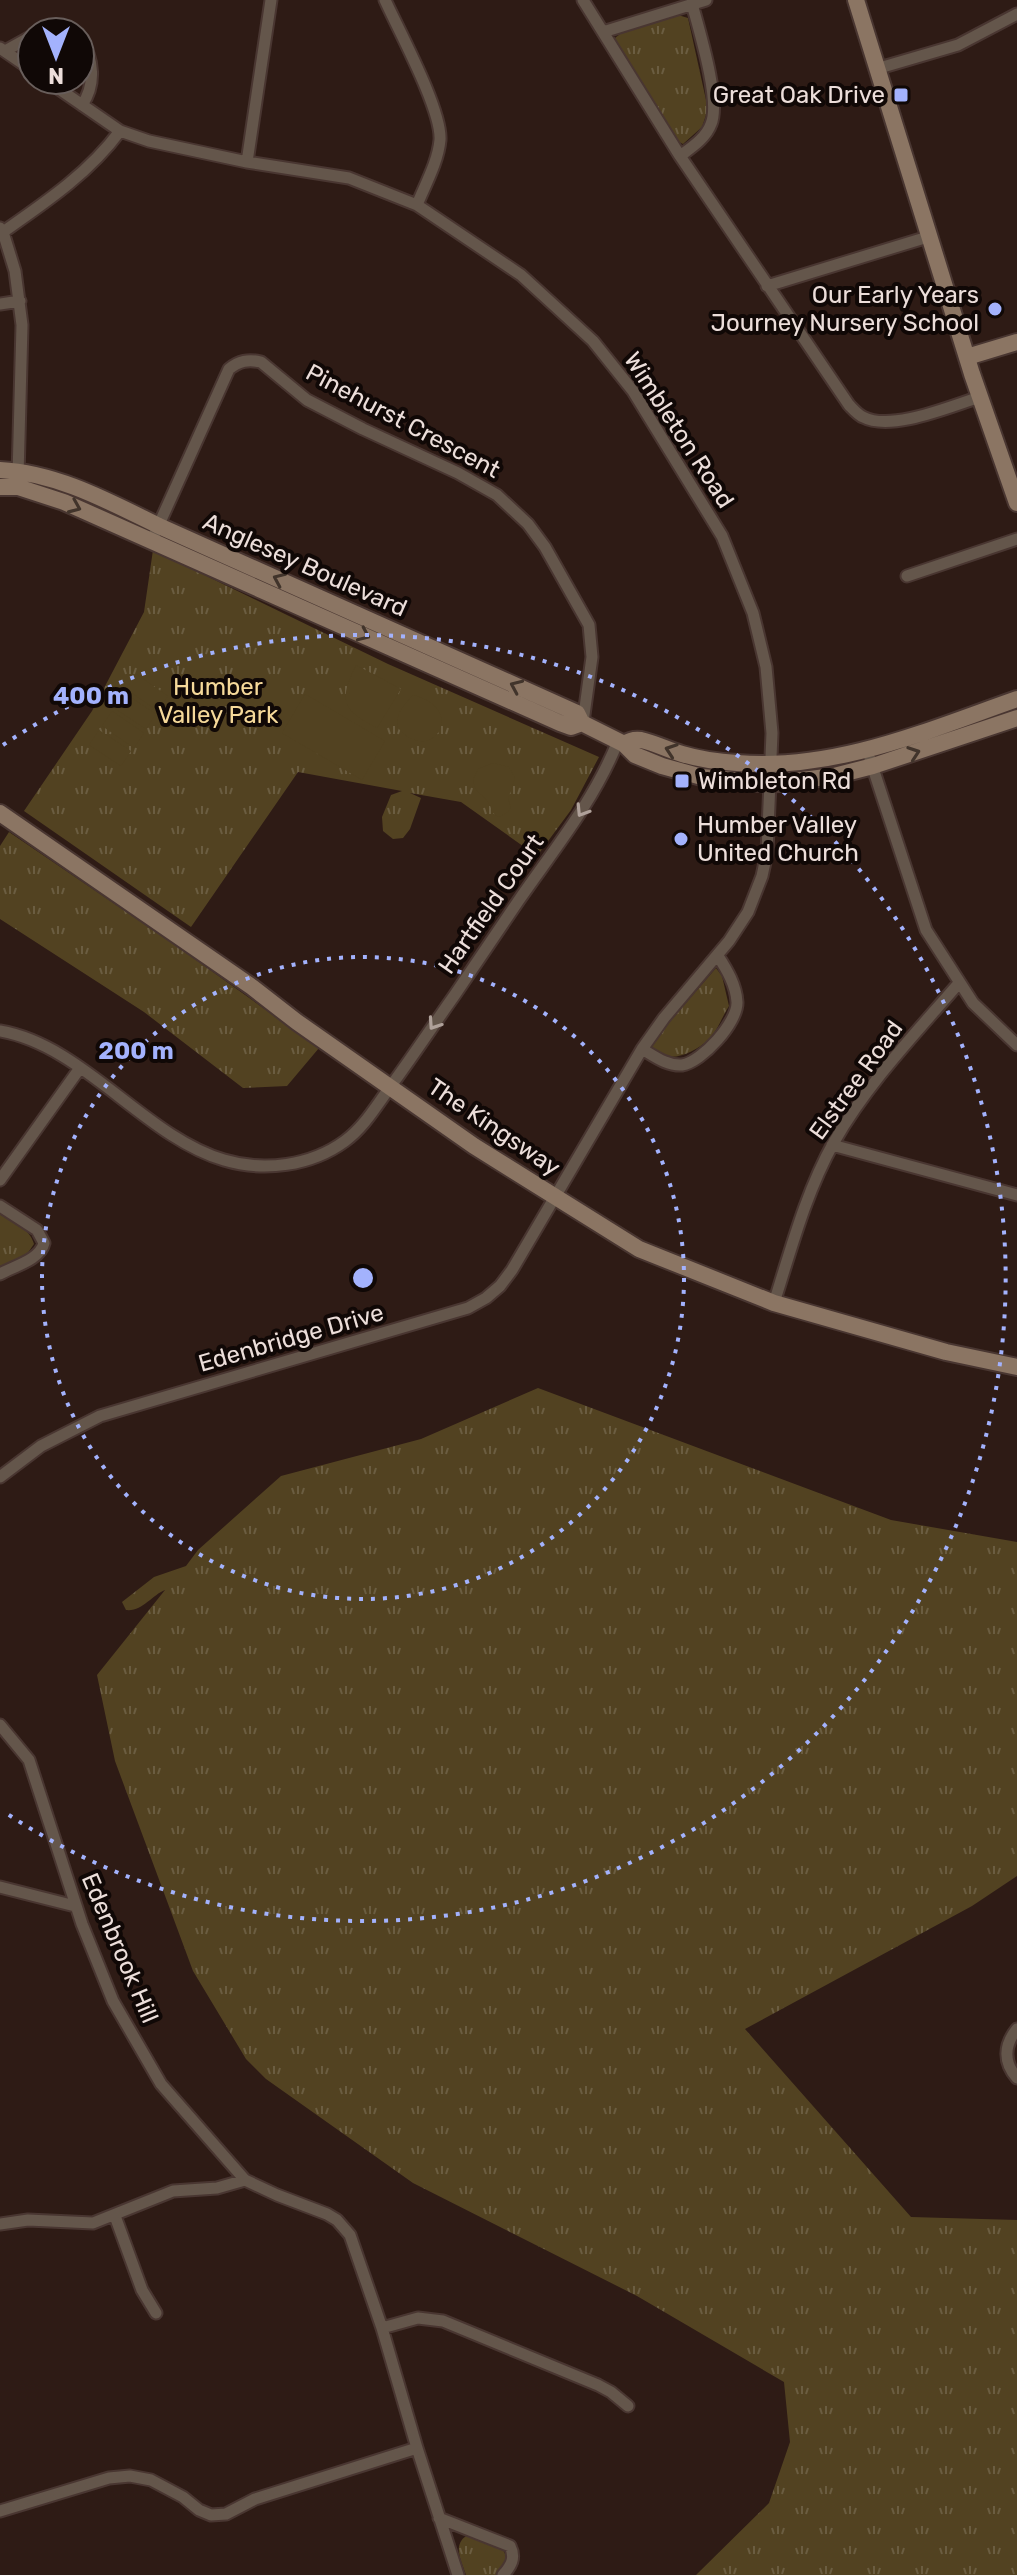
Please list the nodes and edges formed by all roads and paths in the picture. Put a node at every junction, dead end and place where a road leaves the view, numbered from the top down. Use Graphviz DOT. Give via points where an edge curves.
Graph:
graph roads {
  1 [pos="271,0"];
  2 [pos="385,0"];
  3 [pos="583,0"];
  4 [pos="706,0"];
  5 [pos="856,0"];
  6 [pos="692,4"];
  7 [pos="1017,14"];
  8 [pos="603,32"];
  9 [pos="876,69"];
  10 [pos="69,96"];
  11 [pos="87,96"];
  12 [pos="82,105"];
  13 [pos="120,131"];
  14 [pos="680,156"];
  15 [pos="247,162"];
  16 [pos="417,205"];
  17 [pos="2,230"];
  18 [pos="931,236"];
  19 [pos="767,286"];
  20 [pos="20,301"];
  21 [pos="0,304"];
  22 [pos="1017,342"];
  23 [pos="967,357"];
  24 [pos="980,397"];
  25 [pos="0,470"];
  26 [pos="18,479"];
  27 [pos="0,487"];
  28 [pos="1017,503"];
  29 [pos="156,533"];
  30 [pos="1017,539"];
  31 [pos="907,576"];
  32 [pos="1017,699"];
  33 [pos="1017,718"];
  34 [pos="582,723"];
  35 [pos="621,743"];
  36 [pos="867,750"];
  37 [pos="771,766"];
  38 [pos="873,766"];
  39 [pos="770,784"];
  40 [pos="0,813"];
  41 [pos="718,956"];
  42 [pos="959,983"];
  43 [pos="0,1031"];
  44 [pos="1017,1045"];
  45 [pos="642,1049"];
  46 [pos="80,1068"];
  47 [pos="391,1086"];
  48 [pos="832,1145"];
  49 [pos="0,1180"];
  50 [pos="1017,1195"];
  51 [pos="556,1197"];
  52 [pos="0,1206"];
  53 [pos="0,1274"];
  54 [pos="774,1303"];
  55 [pos="1017,1367"];
  56 [pos="0,1477"];
  57 [pos="0,1725"];
  58 [pos="0,1887"];
  59 [pos="75,1906"];
  60 [pos="1017,2029"];
  61 [pos="1017,2078"];
  62 [pos="245,2180"];
  63 [pos="115,2216"];
  64 [pos="0,2224"];
  65 [pos="156,2313"];
  66 [pos="382,2328"];
  67 [pos="628,2406"];
  68 [pos="417,2448"];
  69 [pos="0,2511"];
  70 [pos="439,2518"];
  71 [pos="458,2575"];
  72 [pos="503,2575"];
  1 -- 15 [label="street"];
  2 -- 16 [label="street" via="438,116 440,140"];
  3 -- 8 [label="street"];
  4 -- 6 [label="street"];
  5 -- 9 [label="street"];
  6 -- 8 [label="street"];
  6 -- 14 [label="street" via="714,114 701,139"];
  7 -- 9 [label="street" via="958,45"];
  8 -- 14 [label="street"];
  9 -- 18 [label="street"];
  10 -- 12 [label="street, Wimbleton Road"];
  11 -- 12 [label="street"];
  12 -- 13 [label="street, Wimbleton Road"];
  13 -- 15 [label="street, Wimbleton Road"];
  13 -- 17 [label="street" via="62,191"];
  14 -- 19 [label="street"];
  15 -- 16 [label="street, Wimbleton Road" via="349,178"];
  16 -- 37 [label="street, Wimbleton Road" via="548,296 633,391 722,536 753,613 766,667"];
  17 -- 20 [label="street"];
  18 -- 19 [label="street"];
  18 -- 23 [label="street"];
  19 -- 24 [label="street" via="834,385 863,417 894,422"];
  20 -- 21 [label="street"];
  20 -- 26 [label="street"];
  22 -- 23 [label="street"];
  23 -- 24 [label="street"];
  24 -- 28 [label="street"];
  25 -- 26 [label="street, Anglesey Boulevard"];
  26 -- 27 [label="street, Anglesey Boulevard"];
  26 -- 29 [label="street, Anglesey Boulevard" via="68,484"];
  29 -- 34 [label="street, Anglesey Boulevard" via="569,709"];
  29 -- 34 [label="street, Pinehurst Crescent" via="229,369 237,363 261,362 317,405 497,495 528,524 589,625 592,657"];
  30 -- 31 [label="street"];
  32 -- 36 [label="street, Anglesey Boulevard"];
  38 -- 33 [label="street, Anglesey Boulevard, one-way"];
  34 -- 35 [label="street, Anglesey Boulevard"];
  37 -- 35 [label="street, Anglesey Boulevard, one-way" via="706,760 641,740"];
  35 -- 39 [label="street, Anglesey Boulevard" via="635,755 688,773"];
  35 -- 47 [label="street, Hartfield Court, one-way" via="580,816"];
  36 -- 37 [label="street, Anglesey Boulevard"];
  36 -- 38 [label="street"];
  37 -- 39 [label="street, Wimbleton Road"];
  38 -- 39 [label="street, Anglesey Boulevard"];
  38 -- 42 [label="street" via="926,930"];
  39 -- 41 [label="street, Wimbleton Road" via="762,876 748,912"];
  40 -- 47 [label="street, The Kingsway"];
  41 -- 45 [label="street, Wimbleton Road"];
  41 -- 45 [label="street" via="737,1001 728,1027 683,1065"];
  42 -- 44 [label="street"];
  42 -- 48 [label="street, Elstree Road" via="900,1051"];
  43 -- 46 [label="street, Hartfield Court" via="26,1037"];
  45 -- 51 [label="street, Wimbleton Road"];
  46 -- 47 [label="street, Hartfield Court" via="185,1142 222,1160 258,1166 309,1160 329,1151 361,1127"];
  46 -- 49 [label="street"];
  47 -- 51 [label="street, The Kingsway"];
  48 -- 50 [label="street"];
  48 -- 54 [label="street, Elstree Road" via="811,1190"];
  51 -- 54 [label="street, The Kingsway" via="639,1249"];
  51 -- 56 [label="street, Edenbridge Drive" via="500,1286 468,1308 100,1416 41,1446"];
  52 -- 53 [label="street" via="37,1230 44,1243 37,1255"];
  54 -- 55 [label="street, The Kingsway"];
  57 -- 59 [label="street, Edenbrook Hill" via="29,1760"];
  58 -- 59 [label="street"];
  59 -- 62 [label="street, Edenbrook Hill" via="113,2001 149,2067"];
  60 -- 61 [label="street" via="1006,2053"];
  62 -- 63 [label="street" via="173,2191"];
  62 -- 66 [label="street, Edenbrook Hill" via="327,2214 345,2229"];
  63 -- 64 [label="street" via="93,2223"];
  63 -- 65 [label="street"];
  66 -- 67 [label="street" via="418,2318 443,2321 598,2385"];
  66 -- 68 [label="street, Edenbrook Hill"];
  68 -- 69 [label="street" via="255,2499 226,2514 211,2515 168,2488 130,2476"];
  68 -- 70 [label="street, Edenbrook Hill"];
  70 -- 71 [label="street, Edenbrook Hill"];
  70 -- 72 [label="street" via="510,2546 513,2559"];
}
